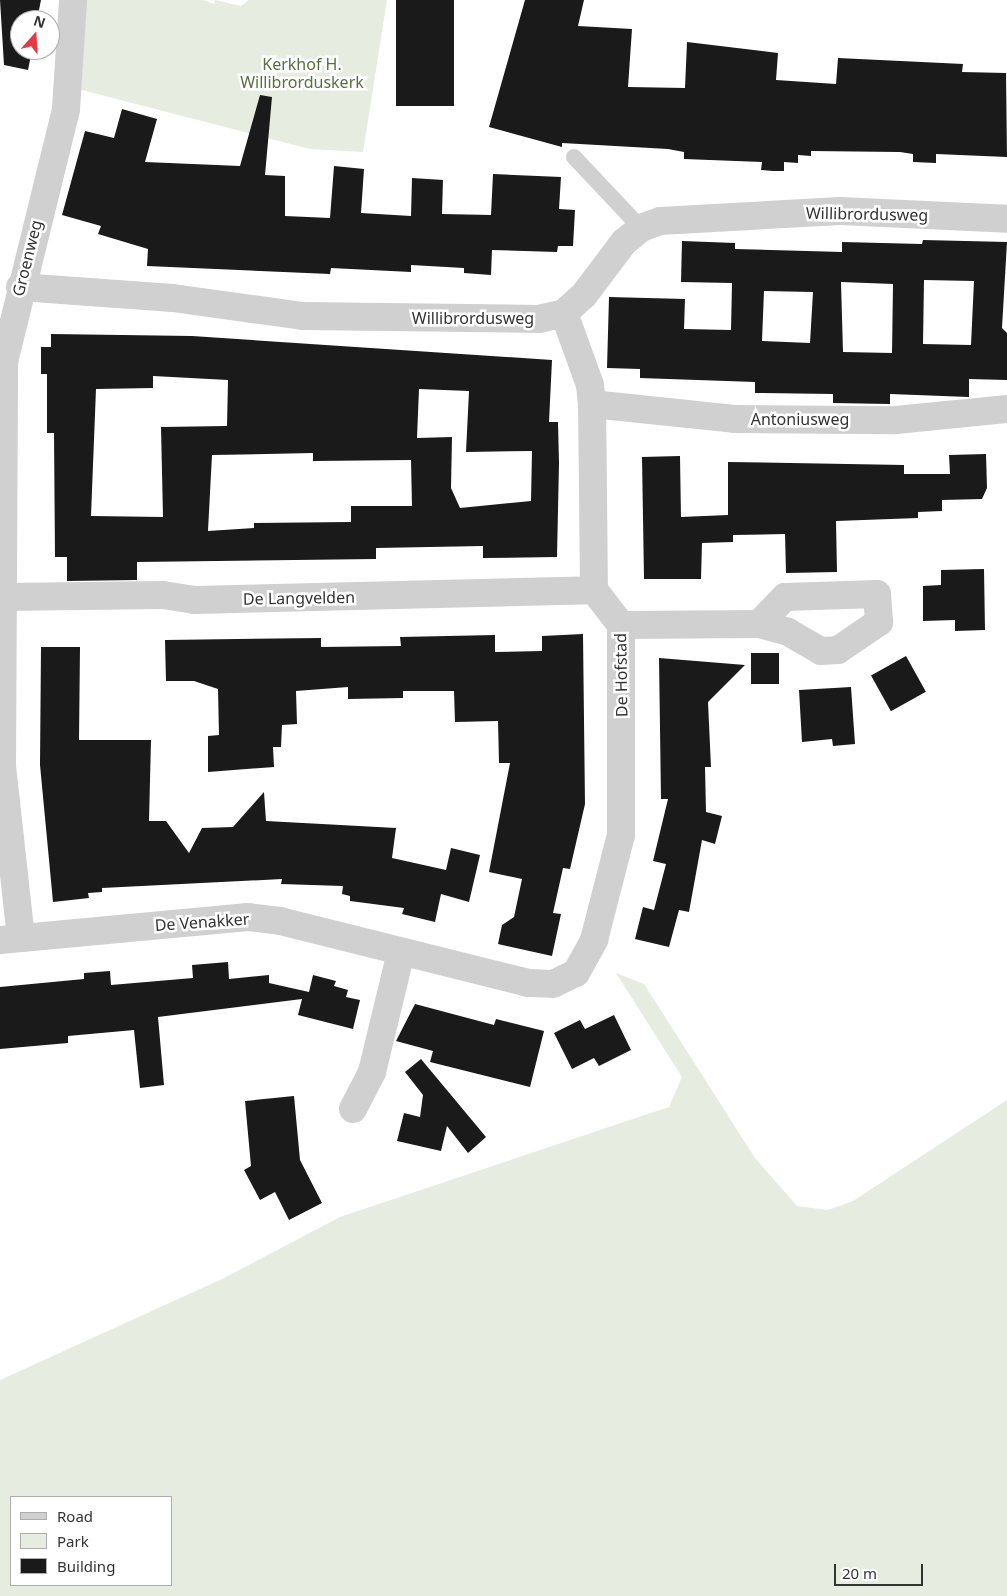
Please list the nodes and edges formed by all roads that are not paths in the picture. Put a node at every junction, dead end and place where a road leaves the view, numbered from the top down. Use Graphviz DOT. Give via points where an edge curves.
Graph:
graph roads {
  1 [pos="73,0"];
  2 [pos="574,157"];
  3 [pos="1007,219"];
  4 [pos="641,228"];
  5 [pos="20,287"];
  6 [pos="564,313"];
  7 [pos="592,404"];
  8 [pos="1007,409"];
  9 [pos="3,543"];
  10 [pos="594,590"];
  11 [pos="4,597"];
  12 [pos="759,624"];
  13 [pos="621,625"];
  14 [pos="10,939"];
  15 [pos="401,952"];
  16 [pos="589,956"];
  17 [pos="353,1109"];
  1 -- 5 [label="street, Groenweg" via="66,109"];
  2 -- 4 [label="lane"];
  3 -- 4 [label="street, Willibrordusweg" via="840,211 660,221"];
  4 -- 6 [label="street"];
  5 -- 6 [label="street, Willibrordusweg" via="173,298 303,316 539,319"];
  5 -- 9 [label="street, Groenweg" via="4,362"];
  6 -- 7 [label="street" via="590,385"];
  7 -- 8 [label="street, Antoniusweg" via="770,419 896,420"];
  7 -- 10 [label="street"];
  9 -- 11 [label="street, Groenweg"];
  10 -- 11 [label="street, De Langvelden" via="194,600 162,595"];
  10 -- 13 [label="street, De Hofstad"];
  11 -- 14 [label="street, Groenweg" via="2,766"];
  12 -- 13 [label="street"];
  13 -- 16 [label="street, De Hofstad" via="623,810"];
  14 -- 15 [label="street, De Venakker" via="248,917"];
  15 -- 16 [label="street, De Venakker" via="528,983 553,984 576,973"];
  15 -- 17 [label="street" via="372,1072"];
}
